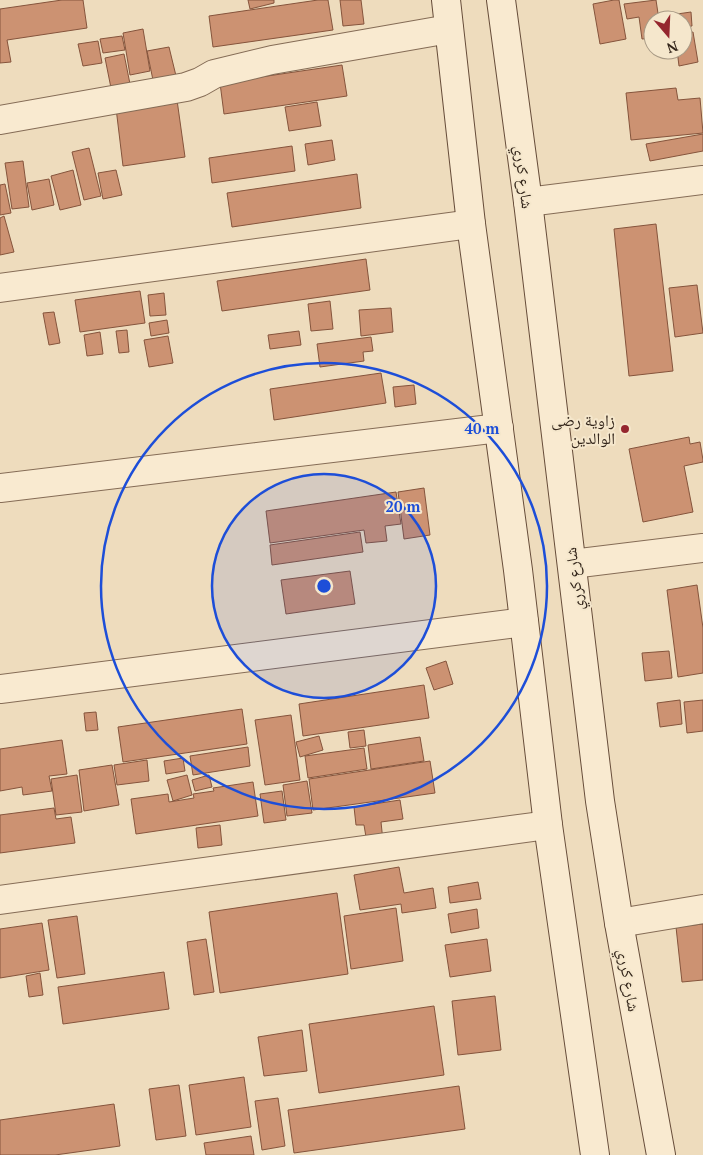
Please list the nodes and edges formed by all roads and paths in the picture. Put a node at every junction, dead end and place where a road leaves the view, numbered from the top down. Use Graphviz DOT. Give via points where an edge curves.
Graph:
graph roads {
  1 [pos="446,0"];
  2 [pos="501,0"];
  3 [pos="449,30"];
  4 [pos="0,120"];
  5 [pos="703,180"];
  6 [pos="528,202"];
  7 [pos="471,224"];
  8 [pos="0,288"];
  9 [pos="499,428"];
  10 [pos="0,488"];
  11 [pos="703,548"];
  12 [pos="572,564"];
  13 [pos="524,622"];
  14 [pos="0,689"];
  15 [pos="548,825"];
  16 [pos="0,900"];
  17 [pos="703,910"];
  18 [pos="619,923"];
  19 [pos="595,1155"];
  20 [pos="661,1155"];
  1 -- 3 [label="street"];
  2 -- 6 [label="street, شارع كرري"];
  3 -- 4 [label="street" via="272,60 214,74 186,87"];
  3 -- 7 [label="street"];
  5 -- 6 [label="street"];
  6 -- 12 [label="street, شارع كرري"];
  7 -- 8 [label="street"];
  7 -- 9 [label="street"];
  9 -- 10 [label="street"];
  9 -- 13 [label="street"];
  11 -- 12 [label="street"];
  12 -- 18 [label="street, شارع كرري" via="600,801"];
  13 -- 14 [label="street"];
  13 -- 15 [label="street"];
  15 -- 16 [label="street"];
  15 -- 19 [label="street"];
  17 -- 18 [label="street"];
  18 -- 20 [label="street, شارع كرري"];
}
